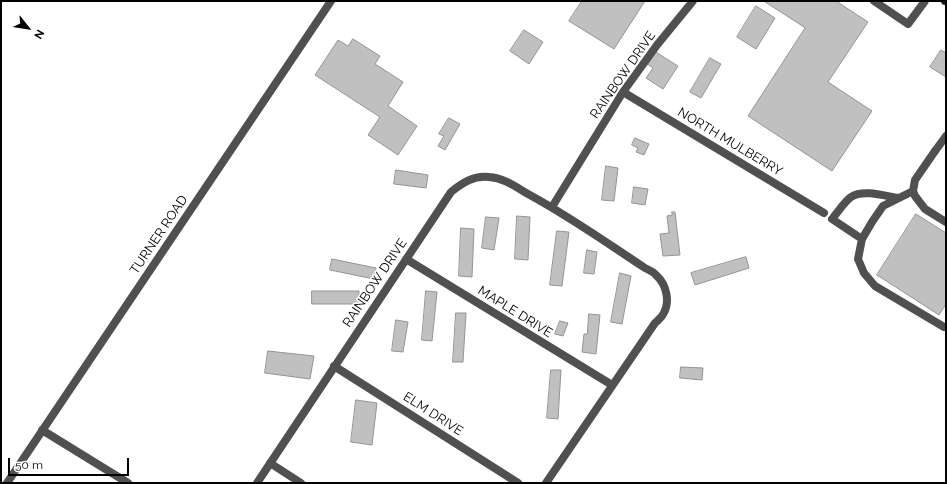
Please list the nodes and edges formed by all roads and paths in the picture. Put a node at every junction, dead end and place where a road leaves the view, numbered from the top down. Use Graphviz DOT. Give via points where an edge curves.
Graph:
graph roads {
  1 [pos="331,1"];
  2 [pos="694,1"];
  3 [pos="874,1"];
  4 [pos="925,1"];
  5 [pos="623,92"];
  6 [pos="946,136"];
  7 [pos="913,191"];
  8 [pos="898,198"];
  9 [pos="552,207"];
  10 [pos="824,213"];
  11 [pos="946,222"];
  12 [pos="862,239"];
  13 [pos="406,259"];
  14 [pos="946,327"];
  15 [pos="334,366"];
  16 [pos="612,385"];
  17 [pos="42,430"];
  18 [pos="270,463"];
  19 [pos="7,483"];
  20 [pos="128,483"];
  21 [pos="257,483"];
  22 [pos="301,483"];
  23 [pos="518,483"];
  24 [pos="546,483"];
  1 -- 17 [label="street, TURNER ROAD"];
  2 -- 5 [label="street, RAINBOW DRIVE" via="657,45"];
  3 -- 4 [label="street" via="908,24"];
  5 -- 9 [label="street, RAINBOW DRIVE"];
  5 -- 10 [label="street, NORTH MULBERRY"];
  6 -- 7 [label="street" via="915,180"];
  7 -- 8 [label="street"];
  7 -- 11 [label="street" via="925,209"];
  8 -- 12 [label="street" via="883,206"];
  8 -- 12 [label="street" via="866,193 850,197 832,219"];
  9 -- 13 [label="street, RAINBOW DRIVE" via="502,179 488,176 474,178 450,192"];
  9 -- 16 [label="street, RAINBOW DRIVE" via="656,274 664,284 667,303 663,314"];
  12 -- 14 [label="street" via="858,259 864,273 875,286"];
  13 -- 15 [label="street, RAINBOW DRIVE"];
  13 -- 16 [label="street, MAPLE DRIVE"];
  15 -- 18 [label="street, RAINBOW DRIVE"];
  15 -- 23 [label="street, ELM DRIVE"];
  16 -- 24 [label="street, RAINBOW DRIVE"];
  17 -- 19 [label="street, TURNER ROAD"];
  17 -- 20 [label="street"];
  18 -- 21 [label="street, RAINBOW DRIVE"];
  18 -- 22 [label="street"];
}
